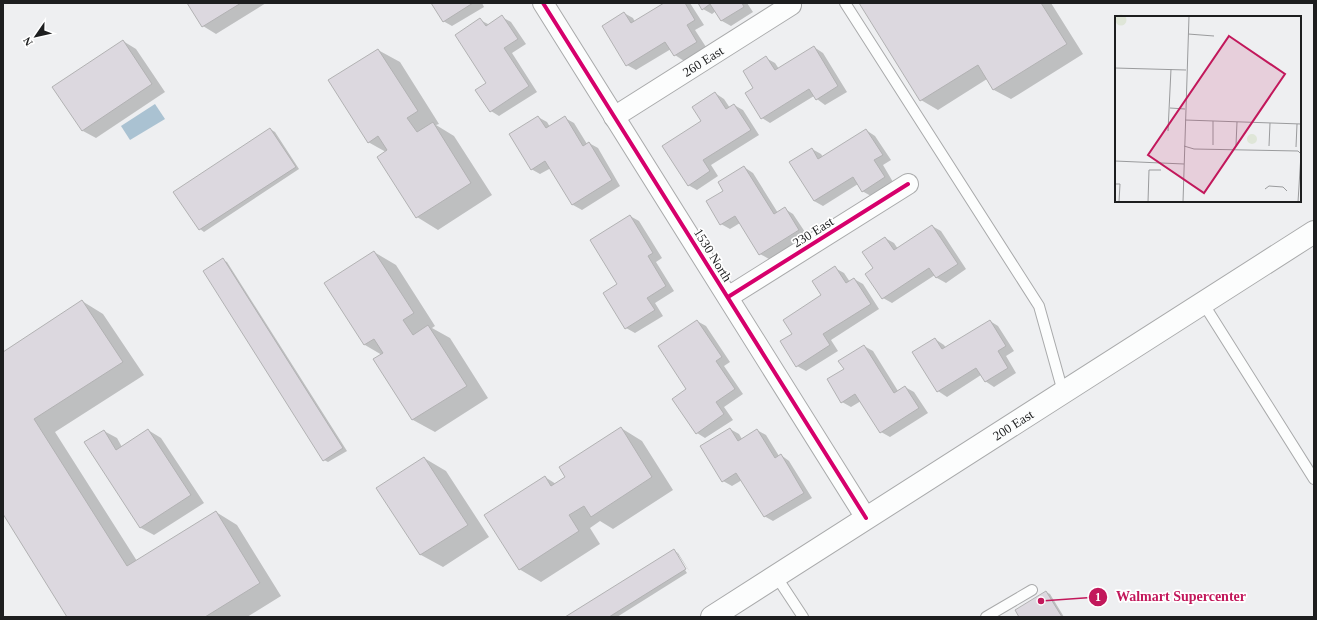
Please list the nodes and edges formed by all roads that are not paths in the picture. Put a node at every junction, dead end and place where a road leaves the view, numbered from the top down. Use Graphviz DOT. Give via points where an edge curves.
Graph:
graph roads {
  1 [pos="543,3"];
  2 [pos="845,3"];
  3 [pos="792,5"];
  4 [pos="614,117"];
  5 [pos="908,184"];
  6 [pos="1314,232"];
  7 [pos="728,297"];
  8 [pos="1203,303"];
  9 [pos="1064,392"];
  10 [pos="1314,479"];
  11 [pos="866,518"];
  12 [pos="776,576"];
  13 [pos="1032,590"];
  14 [pos="712,617"];
  15 [pos="802,617"];
  16 [pos="986,617"];
  1 -- 4 [label="street, 1530 North"];
  2 -- 9 [label="lane" via="1039,306"];
  3 -- 4 [label="street, 260 East"];
  4 -- 7 [label="street, 1530 North"];
  5 -- 7 [label="street, 230 East"];
  6 -- 8 [label="main road, 200 East"];
  7 -- 11 [label="street, 1530 North"];
  8 -- 9 [label="main road, 200 East"];
  8 -- 10 [label="lane"];
  9 -- 11 [label="main road, 200 East"];
  11 -- 12 [label="main road, 200 East"];
  12 -- 14 [label="main road, 200 East"];
  12 -- 15 [label="lane"];
  13 -- 16 [label="lane"];
}
